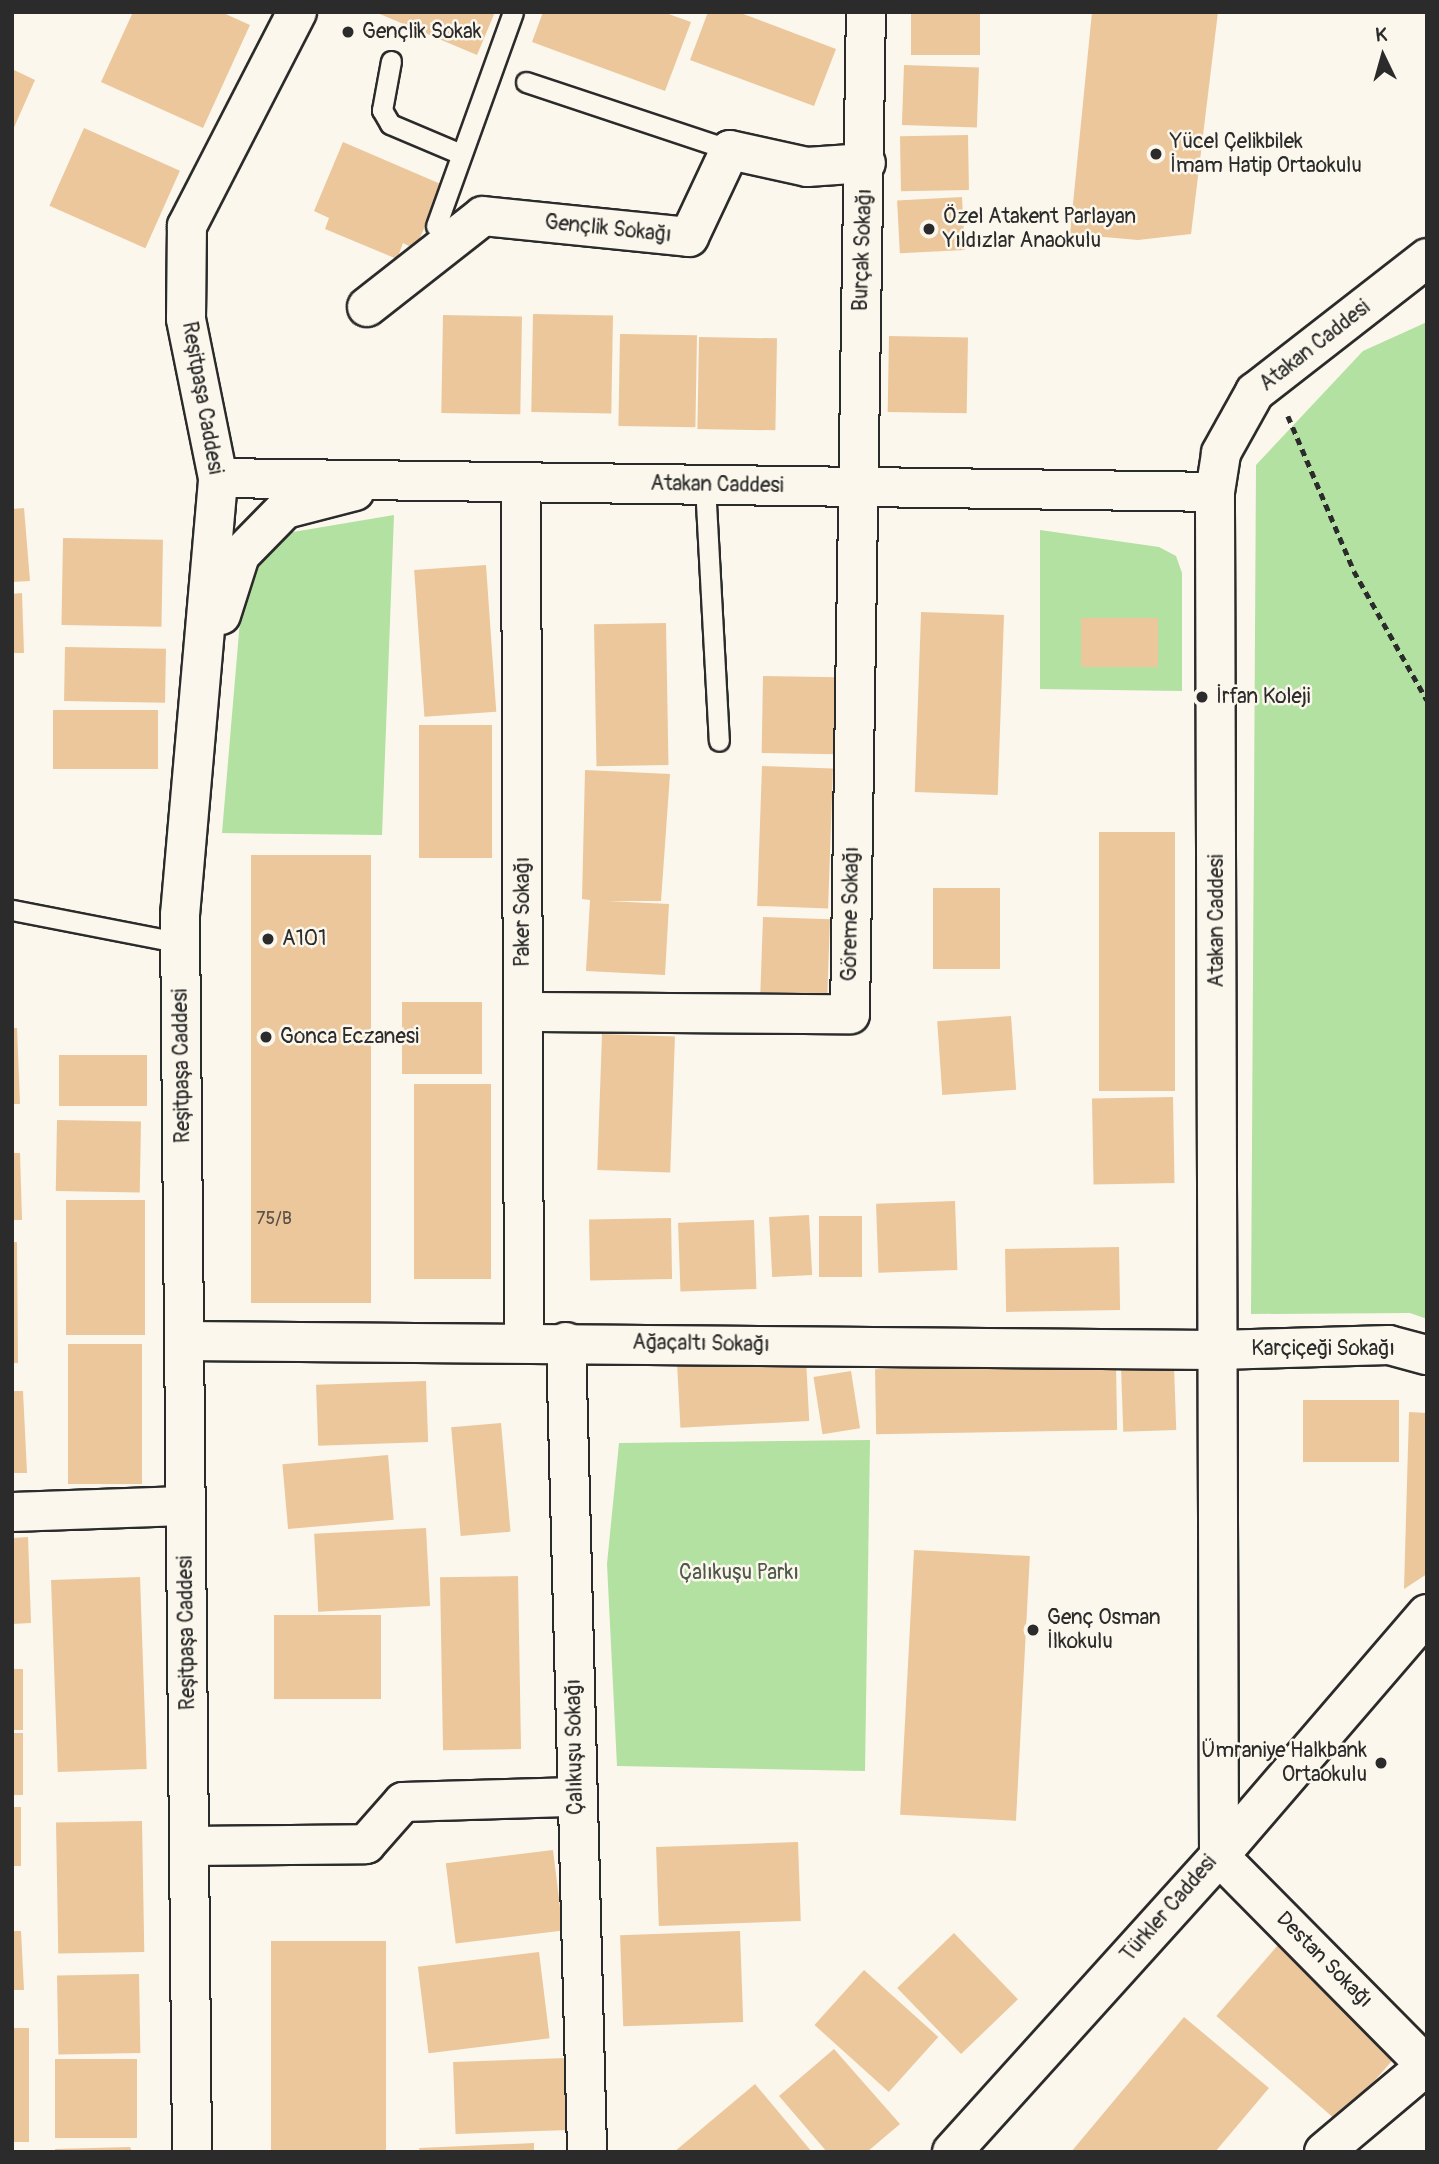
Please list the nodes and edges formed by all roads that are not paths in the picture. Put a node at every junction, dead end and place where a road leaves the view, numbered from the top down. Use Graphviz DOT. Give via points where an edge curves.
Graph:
graph roads {
  1 [pos="297,12"];
  2 [pos="513,12"];
  3 [pos="866,12"];
  4 [pos="391,61"];
  5 [pos="526,82"];
  6 [pos="730,149"];
  7 [pos="461,155"];
  8 [pos="866,163"];
  9 [pos="436,226"];
  10 [pos="1427,258"];
  11 [pos="367,307"];
  12 [pos="440,477"];
  13 [pos="218,478"];
  14 [pos="521,482"];
  15 [pos="705,485"];
  16 [pos="856,487"];
  17 [pos="1216,492"];
  18 [pos="199,684"];
  19 [pos="719,741"];
  20 [pos="12,910"];
  21 [pos="181,943"];
  22 [pos="523,1012"];
  23 [pos="184,1341"];
  24 [pos="524,1342"];
  25 [pos="566,1342"];
  26 [pos="1218,1350"];
  27 [pos="1427,1355"];
  28 [pos="186,1506"];
  29 [pos="12,1512"];
  30 [pos="1427,1614"];
  31 [pos="576,1797"];
  32 [pos="189,1846"];
  33 [pos="1219,1856"];
  34 [pos="1427,2066"];
  35 [pos="191,2152"];
  36 [pos="587,2152"];
  37 [pos="952,2152"];
  38 [pos="1324,2152"];
  1 -- 13 [label="street, Reşitpaşa Caddesi" via="187,226 186,319"];
  2 -- 7 [label="lane"];
  3 -- 8 [label="street, Burçak Sokağı"];
  4 -- 7 [label="lane" via="382,110 390,124"];
  5 -- 6 [label="lane"];
  6 -- 8 [label="street" via="807,167"];
  6 -- 11 [label="street, Gençlik Sokağı" via="689,237 483,216"];
  7 -- 9 [label="lane"];
  8 -- 16 [label="street, Burçak Sokağı"];
  10 -- 17 [label="street, Atakan Caddesi" via="1261,388 1221,453"];
  12 -- 13 [label="street, Atakan Caddesi"];
  12 -- 14 [label="street, Atakan Caddesi"];
  12 -- 18 [label="street" via="285,509 240,555"];
  13 -- 18 [label="street, Reşitpaşa Caddesi"];
  14 -- 15 [label="street, Atakan Caddesi"];
  14 -- 22 [label="street, Paker Sokağı"];
  15 -- 16 [label="street, Atakan Caddesi"];
  15 -- 19 [label="lane"];
  16 -- 17 [label="street, Atakan Caddesi"];
  16 -- 22 [label="street, Göreme Sokağı" via="850,1014"];
  17 -- 26 [label="street, Atakan Caddesi"];
  18 -- 21 [label="street, Reşitpaşa Caddesi"];
  20 -- 21 [label="lane"];
  21 -- 23 [label="street, Reşitpaşa Caddesi"];
  22 -- 24 [label="street, Paker Sokağı"];
  23 -- 24 [label="street, Ağaçaltı Sokağı"];
  23 -- 28 [label="street, Reşitpaşa Caddesi"];
  24 -- 25 [label="street, Ağaçaltı Sokağı"];
  25 -- 26 [label="street, Ağaçaltı Sokağı"];
  25 -- 31 [label="street, Çalıkuşu Sokağı"];
  26 -- 27 [label="street, Karçiçeği Sokağı" via="1389,1345"];
  26 -- 33 [label="street, Türkler Caddesi"];
  28 -- 29 [label="street"];
  28 -- 32 [label="street, Reşitpaşa Caddesi"];
  30 -- 33 [label="street"];
  31 -- 32 [label="street" via="403,1802 366,1844"];
  31 -- 36 [label="street, Çalıkuşu Sokağı"];
  32 -- 35 [label="street, Reşitpaşa Caddesi"];
  33 -- 34 [label="street, Destan Sokağı"];
  33 -- 37 [label="street, Türkler Caddesi"];
  34 -- 38 [label="street"];
}
